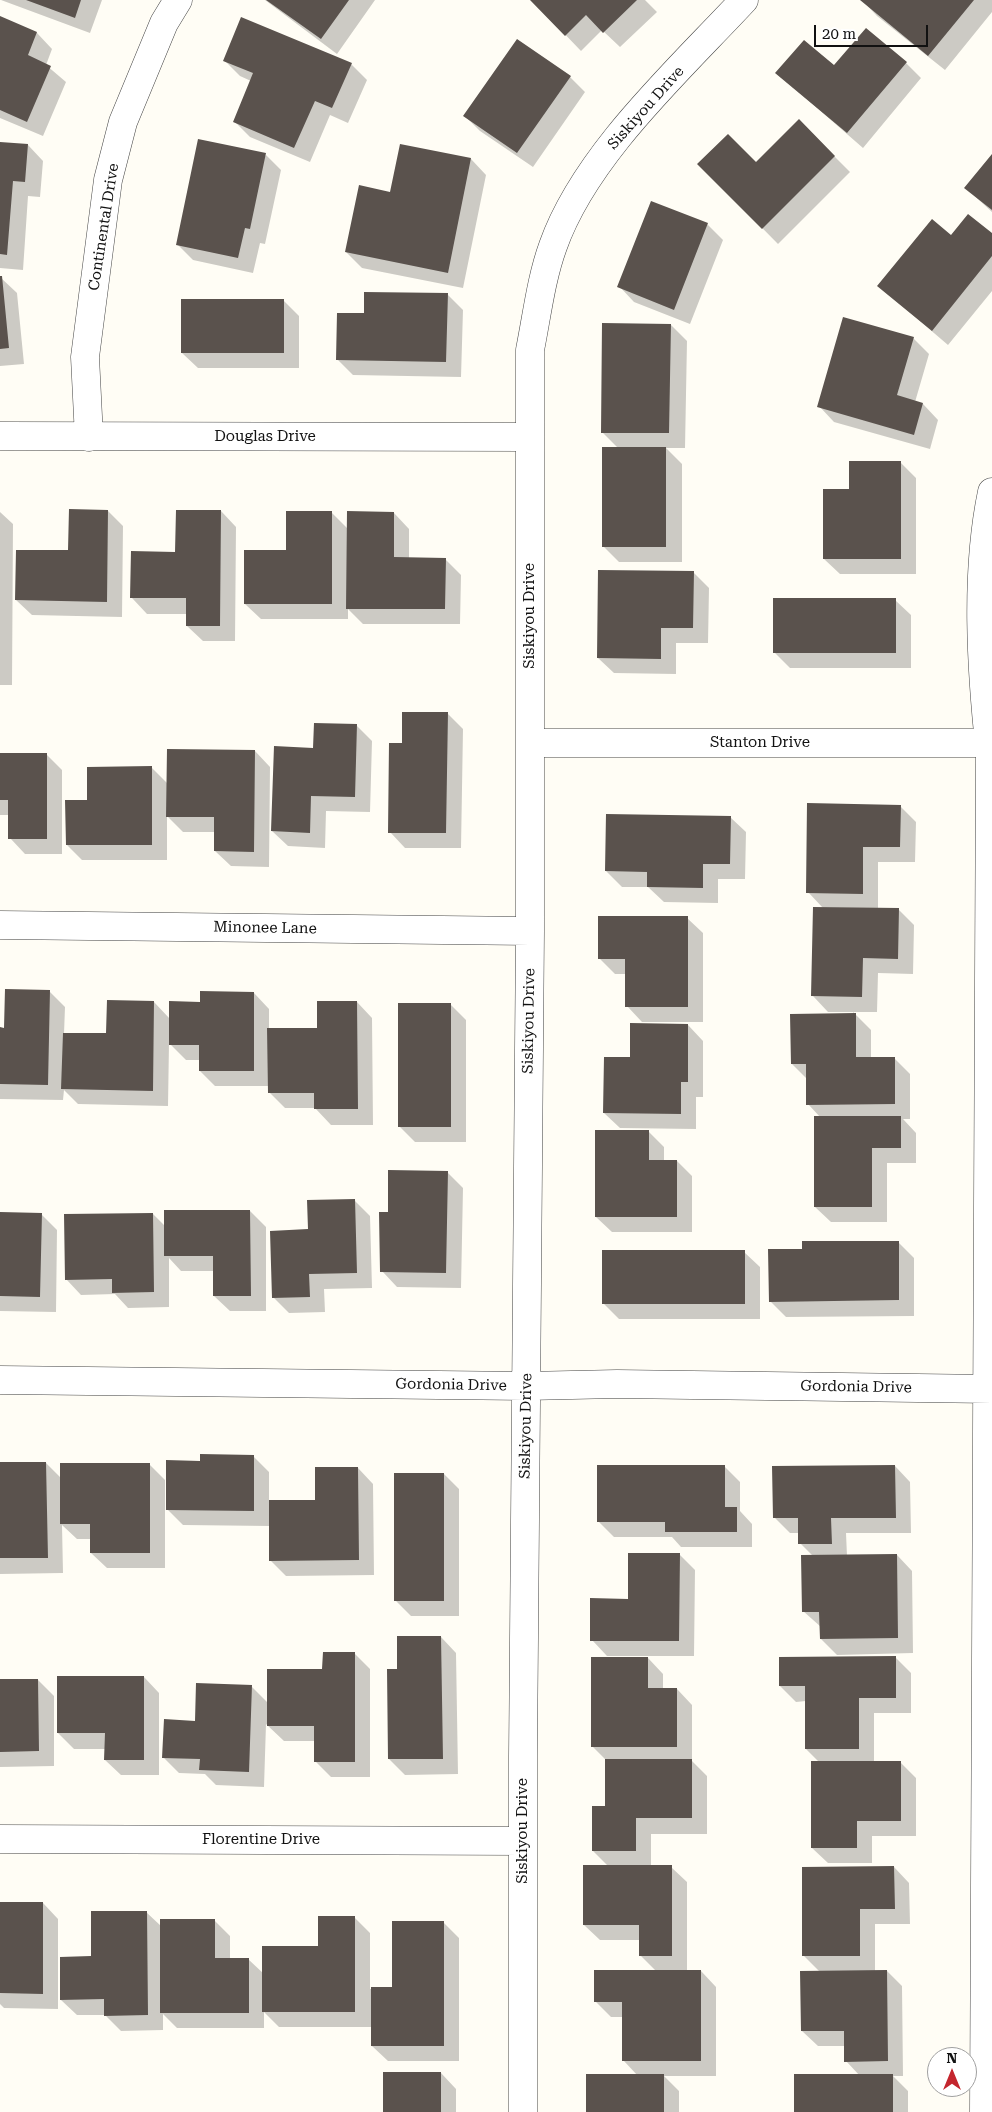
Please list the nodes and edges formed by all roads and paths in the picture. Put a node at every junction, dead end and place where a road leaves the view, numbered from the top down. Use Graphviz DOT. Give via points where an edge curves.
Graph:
graph roads {
  1 [pos="178,0"];
  2 [pos="744,0"];
  3 [pos="0,436"];
  4 [pos="89,437"];
  5 [pos="530,437"];
  6 [pos="992,492"];
  7 [pos="531,743"];
  8 [pos="991,743"];
  9 [pos="0,925"];
  10 [pos="530,931"];
  11 [pos="0,1380"];
  12 [pos="526,1386"];
  13 [pos="989,1389"];
  14 [pos="0,1839"];
  15 [pos="523,1841"];
  16 [pos="523,2112"];
  17 [pos="984,2112"];
  1 -- 4 [label="street, Continental Drive" via="164,23 123,122 108,180 85,357"];
  2 -- 5 [label="street, Siskiyou Drive" via="613,141 579,192 553,246 542,289 530,350"];
  3 -- 4 [label="street, Douglas Drive"];
  4 -- 5 [label="street, Douglas Drive"];
  5 -- 7 [label="street, Siskiyou Drive"];
  6 -- 8 [label="street" via="986,519 983,565 983,672"];
  7 -- 8 [label="street, Stanton Drive"];
  7 -- 10 [label="street, Siskiyou Drive"];
  8 -- 13 [label="street"];
  9 -- 10 [label="street, Minonee Lane"];
  10 -- 12 [label="street, Siskiyou Drive"];
  11 -- 12 [label="street, Gordonia Drive"];
  12 -- 13 [label="street, Gordonia Drive" via="617,1384"];
  12 -- 15 [label="street, Siskiyou Drive"];
  13 -- 17 [label="street"];
  14 -- 15 [label="street, Florentine Drive"];
  15 -- 16 [label="street, Siskiyou Drive"];
}
